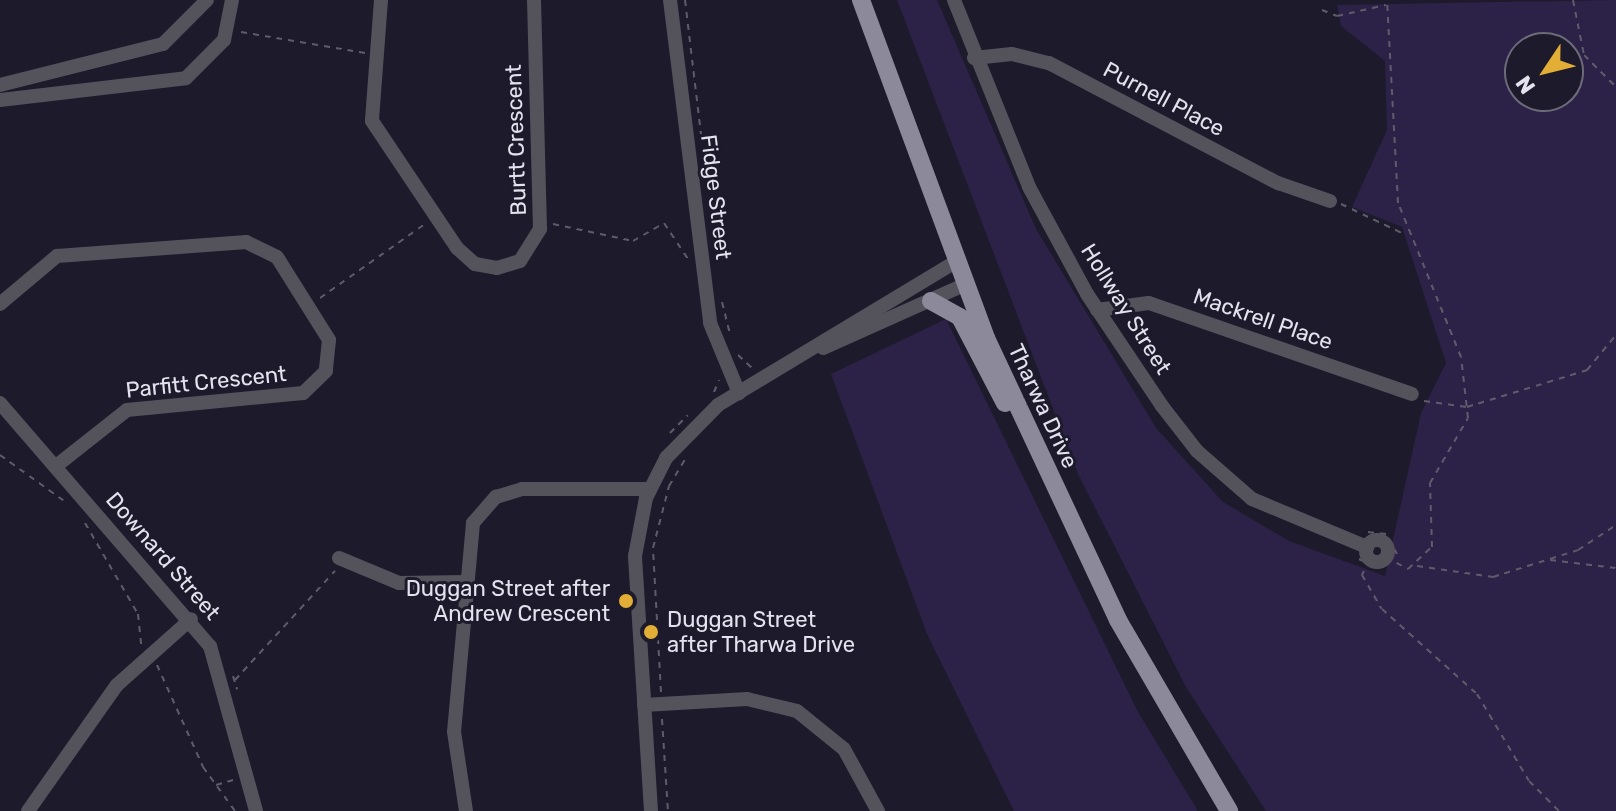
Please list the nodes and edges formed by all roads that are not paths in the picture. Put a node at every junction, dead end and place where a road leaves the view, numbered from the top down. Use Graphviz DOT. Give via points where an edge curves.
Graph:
graph roads {
  1 [pos="207,0"];
  2 [pos="232,0"];
  3 [pos="381,0"];
  4 [pos="534,0"];
  5 [pos="670,0"];
  6 [pos="861,0"];
  7 [pos="954,0"];
  8 [pos="974,58"];
  9 [pos="0,85"];
  10 [pos="0,100"];
  11 [pos="1330,201"];
  12 [pos="717,248"];
  13 [pos="695,251"];
  14 [pos="955,262"];
  15 [pos="964,285"];
  16 [pos="931,301"];
  17 [pos="0,304"];
  18 [pos="1097,310"];
  19 [pos="823,348"];
  20 [pos="739,393"];
  21 [pos="1416,397"];
  22 [pos="1,406"];
  23 [pos="1024,423"];
  24 [pos="56,466"];
  25 [pos="648,489"];
  26 [pos="339,558"];
  27 [pos="1378,559"];
  28 [pos="465,582"];
  29 [pos="191,619"];
  30 [pos="644,705"];
  31 [pos="28,811"];
  32 [pos="256,811"];
  33 [pos="466,811"];
  34 [pos="651,811"];
  35 [pos="878,811"];
  36 [pos="1229,811"];
  1 -- 9 [label="street" via="163,44"];
  2 -- 10 [label="street" via="224,40 186,78"];
  3 -- 4 [label="street, Burtt Crescent" via="370,101 377,133 468,260 513,265 531,250 540,229"];
  5 -- 13 [label="street, Fidge Street"];
  6 -- 14 [label="main road, Tharwa Drive"];
  7 -- 8 [label="street, Hollway Street"];
  8 -- 11 [label="street, Purnell Place" via="1012,54 1049,63 1278,183"];
  8 -- 18 [label="street, Hollway Street" via="1029,187"];
  12 -- 13 [label="street"];
  13 -- 20 [label="street, Fidge Street" via="716,291 718,348"];
  14 -- 15 [label="main road, Tharwa Drive"];
  14 -- 19 [label="street"];
  15 -- 16 [label="street"];
  15 -- 23 [label="main road, Tharwa Drive"];
  16 -- 19 [label="street"];
  16 -- 23 [label="main road" via="960,317 1002,400"];
  17 -- 24 [label="street, Parfitt Crescent" via="57,256 246,242 277,257 329,340 326,371 303,393 127,410"];
  18 -- 21 [label="street, Mackrell Place" via="1149,303"];
  18 -- 27 [label="street, Hollway Street" via="1162,406 1223,477 1283,517"];
  19 -- 20 [label="street"];
  20 -- 25 [label="street" via="684,434"];
  22 -- 24 [label="street, Downard Street"];
  23 -- 36 [label="main road, Tharwa Drive" via="1118,620"];
  24 -- 29 [label="street, Downard Street"];
  25 -- 28 [label="street" via="522,489 496,497 473,523"];
  25 -- 30 [label="street" via="635,556"];
  26 -- 28 [label="street" via="399,583"];
  28 -- 33 [label="street" via="454,732"];
  29 -- 31 [label="street" via="117,685"];
  29 -- 32 [label="street, Downard Street" via="222,672"];
  30 -- 34 [label="street"];
  30 -- 35 [label="street" via="747,699 797,711 844,749"];
}
